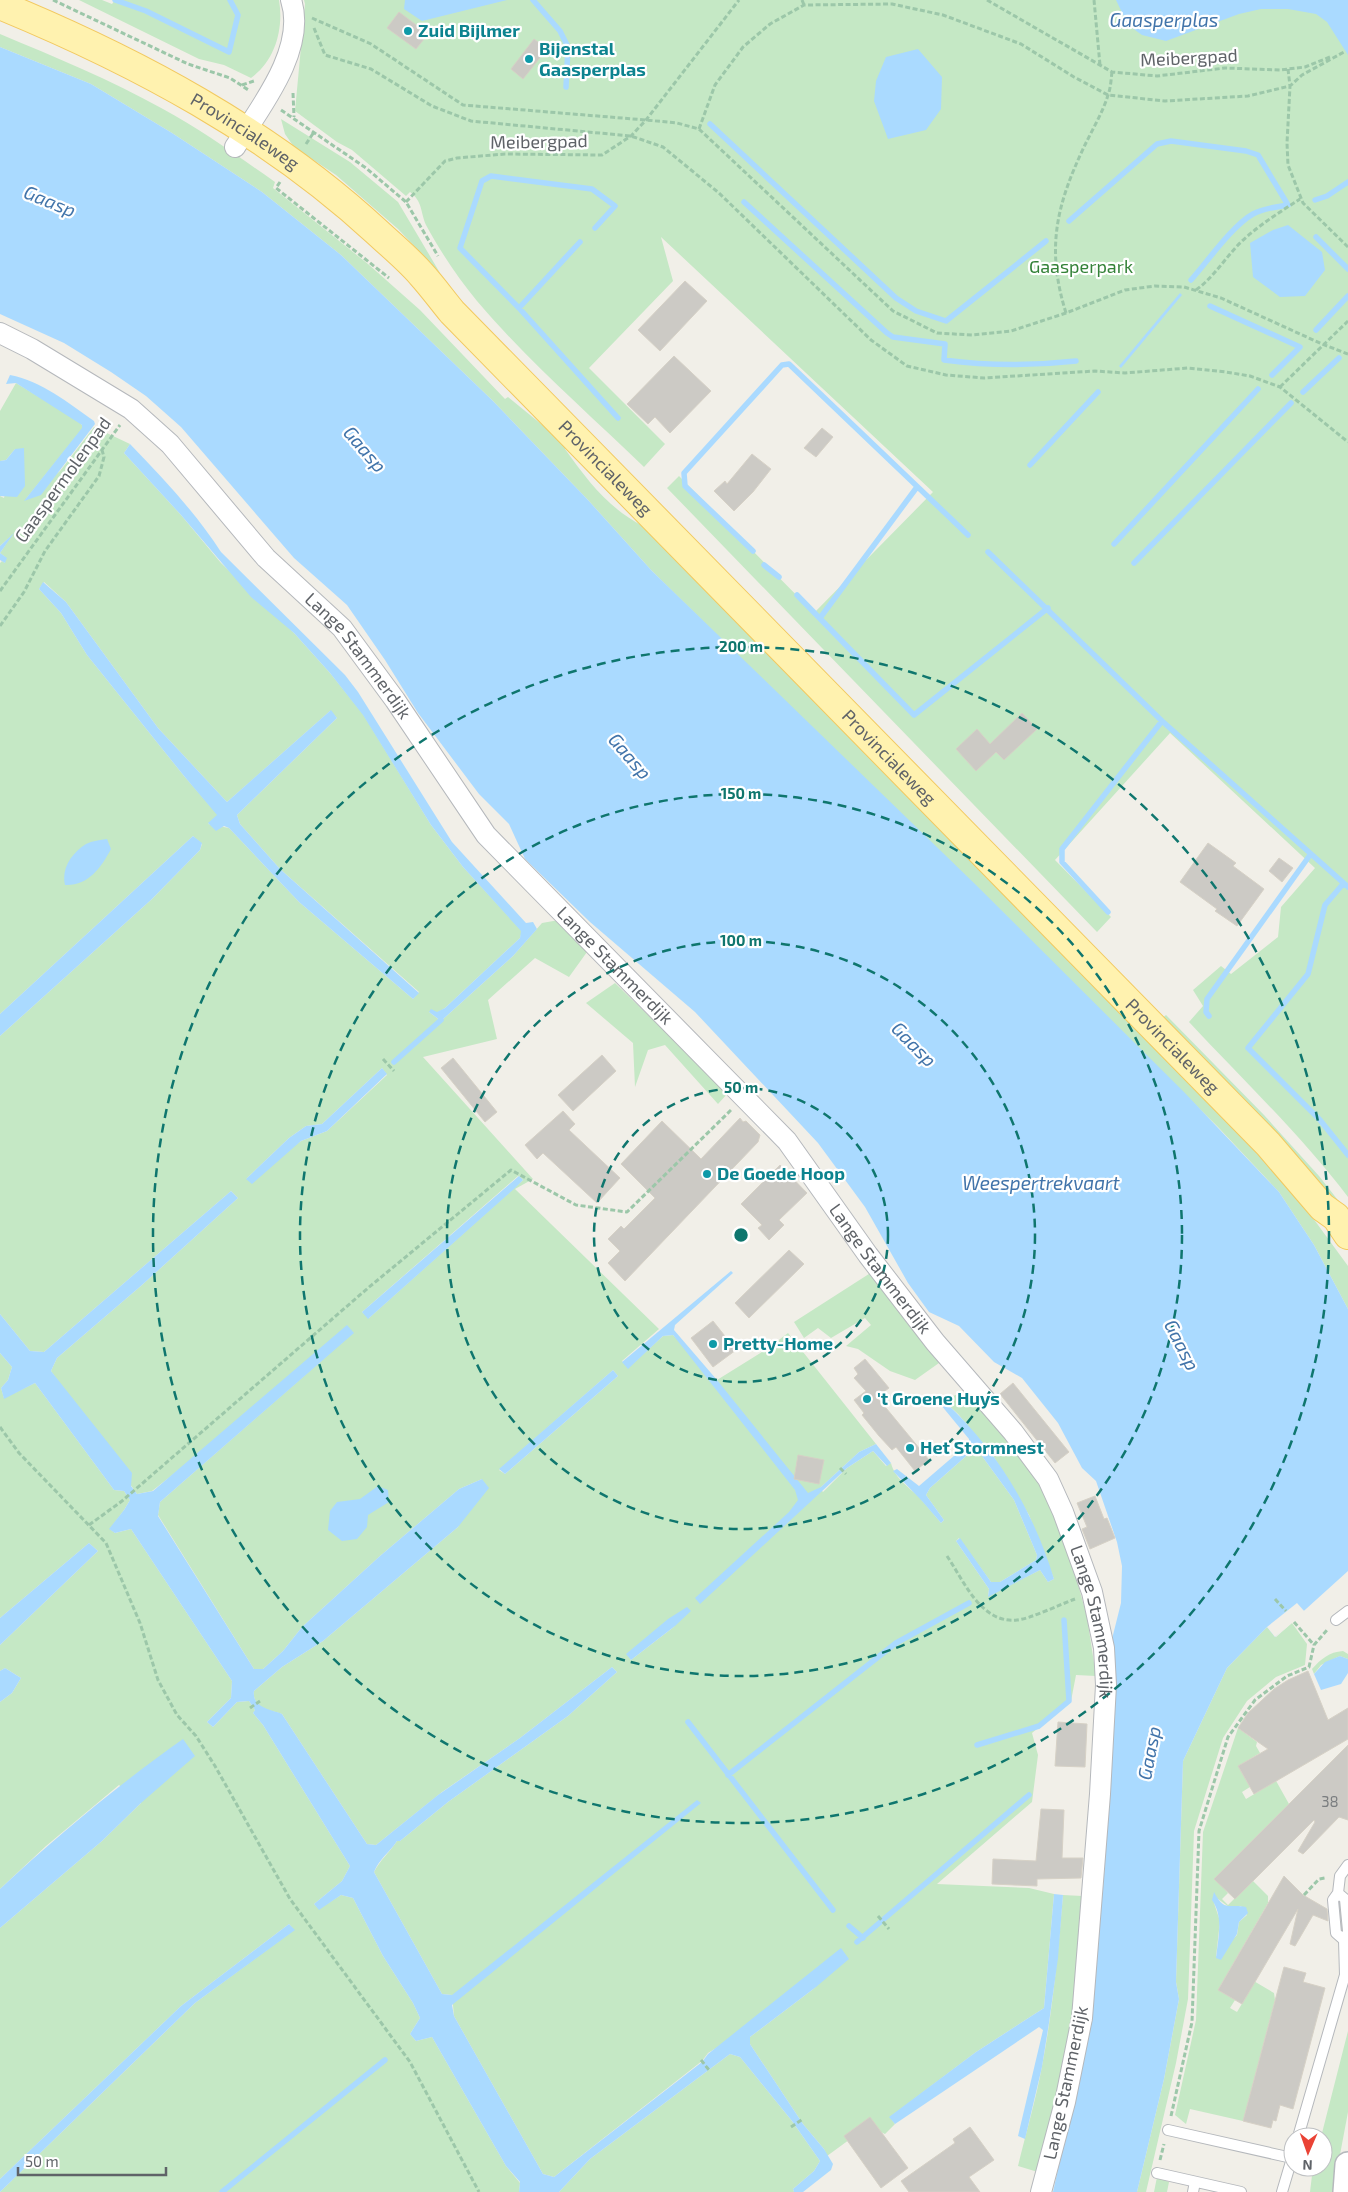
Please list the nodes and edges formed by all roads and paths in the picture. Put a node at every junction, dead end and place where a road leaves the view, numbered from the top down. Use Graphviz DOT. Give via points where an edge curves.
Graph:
graph roads {
  1 [pos="739,0"];
  2 [pos="802,0"];
  3 [pos="987,0"];
  4 [pos="1094,0"];
  5 [pos="292,3"];
  6 [pos="0,5"];
  7 [pos="804,5"];
  8 [pos="312,11"];
  9 [pos="313,19"];
  10 [pos="0,24"];
  11 [pos="1348,49"];
  12 [pos="1344,52"];
  13 [pos="1100,65"];
  14 [pos="1288,69"];
  15 [pos="1112,72"];
  16 [pos="1290,86"];
  17 [pos="1108,94"];
  18 [pos="646,120"];
  19 [pos="698,129"];
  20 [pos="631,136"];
  21 [pos="240,139"];
  22 [pos="1300,199"];
  23 [pos="406,202"];
  24 [pos="1348,247"];
  25 [pos="1196,290"];
  26 [pos="1066,313"];
  27 [pos="1348,321"];
  28 [pos="0,334"];
  29 [pos="1322,344"];
  30 [pos="1348,354"];
  31 [pos="1280,387"];
  32 [pos="131,409"];
  33 [pos="1348,442"];
  34 [pos="102,449"];
  35 [pos="0,591"];
  36 [pos="0,626"];
  37 [pos="383,1060"];
  38 [pos="394,1071"];
  39 [pos="745,1098"];
  40 [pos="1322,1207"];
  41 [pos="1348,1235"];
  42 [pos="1348,1256"];
  43 [pos="0,1427"];
  44 [pos="840,1468"];
  45 [pos="846,1474"];
  46 [pos="89,1525"];
  47 [pos="947,1556"];
  48 [pos="1275,1599"];
  49 [pos="1053,1606"];
  50 [pos="1348,1611"];
  51 [pos="1286,1612"];
  52 [pos="1336,1620"];
  53 [pos="1294,1622"];
  54 [pos="1314,1645"];
  55 [pos="260,1701"];
  56 [pos="250,1708"];
  57 [pos="1348,1865"];
  58 [pos="1340,1876"];
  59 [pos="1304,1896"];
  60 [pos="878,1916"];
  61 [pos="889,1930"];
  62 [pos="1346,1934"];
  63 [pos="701,2060"];
  64 [pos="709,2070"];
  65 [pos="803,2119"];
  66 [pos="791,2126"];
  67 [pos="1301,2127"];
  68 [pos="1168,2130"];
  69 [pos="1283,2155"];
  70 [pos="1348,2165"];
  71 [pos="1157,2173"];
  72 [pos="1287,2177"];
  73 [pos="1194,2187"];
  74 [pos="479,2192"];
  75 [pos="1041,2192"];
  76 [pos="1241,2192"];
  77 [pos="1282,2192"];
  78 [pos="1346,2192"];
  1 -- 18 [label="path, Meibergpad"];
  2 -- 7 [label="path"];
  3 -- 13 [label="path, Meibergpad"];
  4 -- 13 [label="path"];
  5 -- 9 [label="path"];
  5 -- 21 [label="street" via="292,35 286,61"];
  6 -- 21 [label="main road, Provincialeweg" via="162,80"];
  7 -- 17 [label="path" via="892,4 943,15 1021,44"];
  7 -- 19 [label="path" via="770,24 743,47 715,85"];
  8 -- 9 [label="path"];
  9 -- 18 [label="path" via="371,44 463,105"];
  9 -- 20 [label="path" via="325,55 370,69 432,106 470,121"];
  10 -- 21 [label="main road, Provincialeweg" via="71,54"];
  11 -- 12 [label="path, Meibergpad"];
  12 -- 14 [label="path, Meibergpad" via="1305,67"];
  12 -- 16 [label="path" via="1302,75"];
  13 -- 15 [label="path, Meibergpad"];
  14 -- 15 [label="path, Meibergpad" via="1225,68 1157,76"];
  14 -- 16 [label="path"];
  15 -- 17 [label="path"];
  16 -- 17 [label="path" via="1248,96 1165,101"];
  16 -- 22 [label="path" via="1288,165"];
  17 -- 26 [label="path" via="1063,195 1056,230 1054,259"];
  18 -- 19 [label="path"];
  18 -- 20 [label="path, Meibergpad"];
  19 -- 26 [label="path" via="893,311 937,333 972,335 1011,331"];
  20 -- 23 [label="path, Meibergpad" via="602,154 505,154 445,161"];
  20 -- 31 [label="path" via="662,147 680,160 719,193 871,340 907,366 984,378 1081,371 1125,373 1207,369 1250,376"];
  21 -- 40 [label="main road, Provincialeweg" via="293,162 365,221 420,273 452,312 1268,1144"];
  22 -- 24 [label="path"];
  22 -- 25 [label="path" via="1241,242 1206,283"];
  25 -- 26 [label="path" via="1155,286 1125,290"];
  25 -- 29 [label="path"];
  27 -- 29 [label="path"];
  28 -- 32 [label="street, Lange Stammerdijk" via="32,348"];
  29 -- 30 [label="path"];
  29 -- 31 [label="path"];
  31 -- 33 [label="path"];
  32 -- 34 [label="path, Gaaspermolenpad"];
  32 -- 39 [label="street, Lange Stammerdijk" via="170,444 266,558 342,628 486,835"];
  34 -- 35 [label="path, Gaaspermolenpad"];
  34 -- 36 [label="path" via="104,457 99,476 45,551 24,592"];
  37 -- 38 [label="path"];
  39 -- 46 [label="path" via="627,1212 576,1205 511,1170 368,1288 122,1501"];
  39 -- 75 [label="street, Lange Stammerdijk" via="788,1141 868,1255 1048,1479 1092,1592 1104,1648 1106,1686 1083,2009 1065,2102"];
  40 -- 41 [label="main road, Provincialeweg" via="1336,1217"];
  40 -- 42 [label="main road, Provincialeweg" via="1326,1222"];
  43 -- 46 [label="path" via="19,1453"];
  44 -- 45 [label="path"];
  46 -- 74 [label="path" via="106,1543 140,1623 158,1680 177,1715 196,1736 215,1766 290,1899 410,2062"];
  47 -- 49 [label="path" via="984,1610 998,1619 1018,1620"];
  48 -- 51 [label="path"];
  50 -- 52 [label="lane"];
  52 -- 54 [label="path"];
  53 -- 54 [label="path"];
  54 -- 68 [label="path" via="1309,1667 1287,1676 1255,1700 1228,1737 1199,1831 1192,2022"];
  55 -- 56 [label="path"];
  57 -- 58 [label="lane"];
  58 -- 59 [label="path" via="1319,1879"];
  58 -- 62 [label="lane" via="1338,1893 1333,1900 1336,1933"];
  60 -- 61 [label="path"];
  62 -- 67 [label="lane" via="1345,1974"];
  63 -- 64 [label="path"];
  65 -- 66 [label="path"];
  68 -- 69 [label="lane"];
  68 -- 71 [label="path"];
  70 -- 78 [label="street"];
  71 -- 73 [label="lane"];
  72 -- 77 [label="lane"];
  73 -- 76 [label="lane"];
}
